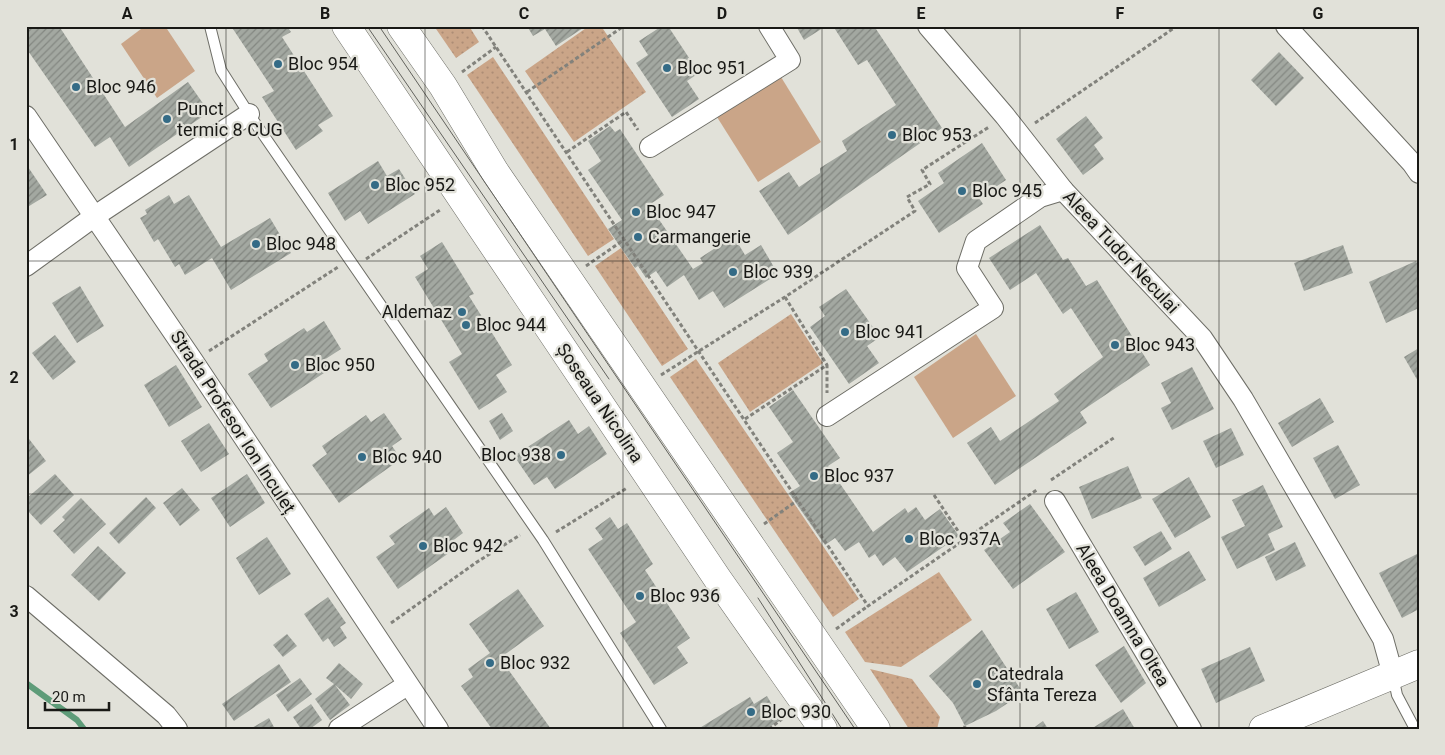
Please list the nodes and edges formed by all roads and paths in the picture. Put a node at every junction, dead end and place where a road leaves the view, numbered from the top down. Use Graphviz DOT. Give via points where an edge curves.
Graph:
graph roads {
  1 [pos="210,26"];
  2 [pos="346,26"];
  3 [pos="401,26"];
  4 [pos="482,26"];
  5 [pos="624,26"];
  6 [pos="769,26"];
  7 [pos="928,26"];
  8 [pos="1177,26"];
  9 [pos="1286,26"];
  10 [pos="496,47"];
  11 [pos="442,86"];
  12 [pos="527,92"];
  13 [pos="249,114"];
  14 [pos="26,116"];
  15 [pos="1005,116"];
  16 [pos="1019,133"];
  17 [pos="650,147"];
  18 [pos="567,152"];
  19 [pos="1417,165"];
  20 [pos="1063,190"];
  21 [pos="95,216"];
  22 [pos="418,224"];
  23 [pos="625,239"];
  24 [pos="26,266"];
  25 [pos="354,267"];
  26 [pos="570,280"];
  27 [pos="786,297"];
  28 [pos="699,352"];
  29 [pos="193,362"];
  30 [pos="827,365"];
  31 [pos="642,387"];
  32 [pos="827,416"];
  33 [pos="744,419"];
  34 [pos="1115,437"];
  35 [pos="1065,470"];
  36 [pos="650,476"];
  37 [pos="934,495"];
  38 [pos="798,500"];
  39 [pos="1055,501"];
  40 [pos="1011,507"];
  41 [pos="744,537"];
  42 [pos="543,540"];
  43 [pos="964,540"];
  44 [pos="26,596"];
  45 [pos="868,606"];
  46 [pos="373,635"];
  47 [pos="817,643"];
  48 [pos="1419,664"];
  49 [pos="1393,675"];
  50 [pos="407,685"];
  51 [pos="177,729"];
  52 [pos="339,729"];
  53 [pos="438,729"];
  54 [pos="662,729"];
  55 [pos="823,729"];
  56 [pos="876,729"];
  57 [pos="1191,729"];
  58 [pos="1263,729"];
  59 [pos="1415,729"];
  1 -- 13 [label="lane" via="221,70"];
  2 -- 36 [label="main road, Șoseaua Nicolina"];
  3 -- 11 [label="main road"];
  4 -- 10 [label="path"];
  5 -- 12 [label="path"];
  6 -- 17 [label="street" via="790,60"];
  7 -- 15 [label="street, Aleea Tudor Neculai"];
  8 -- 16 [label="path"];
  9 -- 19 [label="street"];
  10 -- 11 [label="path"];
  10 -- 12 [label="path"];
  11 -- 26 [label="main road"];
  12 -- 18 [label="path"];
  13 -- 21 [label="street"];
  13 -- 25 [label="lane"];
  14 -- 21 [label="street, Strada Profesor Ion Inculeț"];
  15 -- 16 [label="street, Aleea Tudor Neculai"];
  15 -- 27 [label="path" via="922,170 930,184 907,197 915,212"];
  16 -- 20 [label="street, Aleea Tudor Neculai"];
  17 -- 18 [label="path" via="626,112"];
  18 -- 23 [label="path"];
  20 -- 32 [label="street" via="1040,197 976,241 967,268 992,308"];
  20 -- 49 [label="street, Aleea Tudor Neculai" via="1202,338 1244,399 1383,639"];
  21 -- 24 [label="street"];
  21 -- 29 [label="street, Strada Profesor Ion Inculeț"];
  22 -- 25 [label="path"];
  23 -- 26 [label="path"];
  23 -- 28 [label="path"];
  25 -- 29 [label="path" via="340,266"];
  25 -- 42 [label="lane"];
  26 -- 31 [label="main road"];
  27 -- 28 [label="path"];
  27 -- 30 [label="path"];
  28 -- 31 [label="path"];
  28 -- 33 [label="path"];
  29 -- 46 [label="street, Strada Profesor Ion Inculeț"];
  30 -- 32 [label="path"];
  30 -- 33 [label="path"];
  31 -- 41 [label="main road"];
  33 -- 38 [label="path"];
  34 -- 35 [label="path"];
  36 -- 42 [label="path"];
  36 -- 55 [label="main road, Șoseaua Nicolina" via="716,578"];
  37 -- 43 [label="path"];
  38 -- 41 [label="path"];
  38 -- 45 [label="path"];
  39 -- 57 [label="street, Aleea Doamna Oltea"];
  40 -- 43 [label="path"];
  41 -- 47 [label="main road"];
  42 -- 46 [label="path" via="518,534"];
  42 -- 54 [label="lane"];
  43 -- 45 [label="path"];
  44 -- 51 [label="street" via="166,715"];
  45 -- 47 [label="path"];
  46 -- 50 [label="street, Strada Profesor Ion Inculeț"];
  47 -- 56 [label="main road"];
  48 -- 49 [label="main road"];
  49 -- 58 [label="main road"];
  49 -- 59 [label="lane" via="1397,695"];
  50 -- 52 [label="street"];
  50 -- 53 [label="street, Strada Profesor Ion Inculeț"];
}
